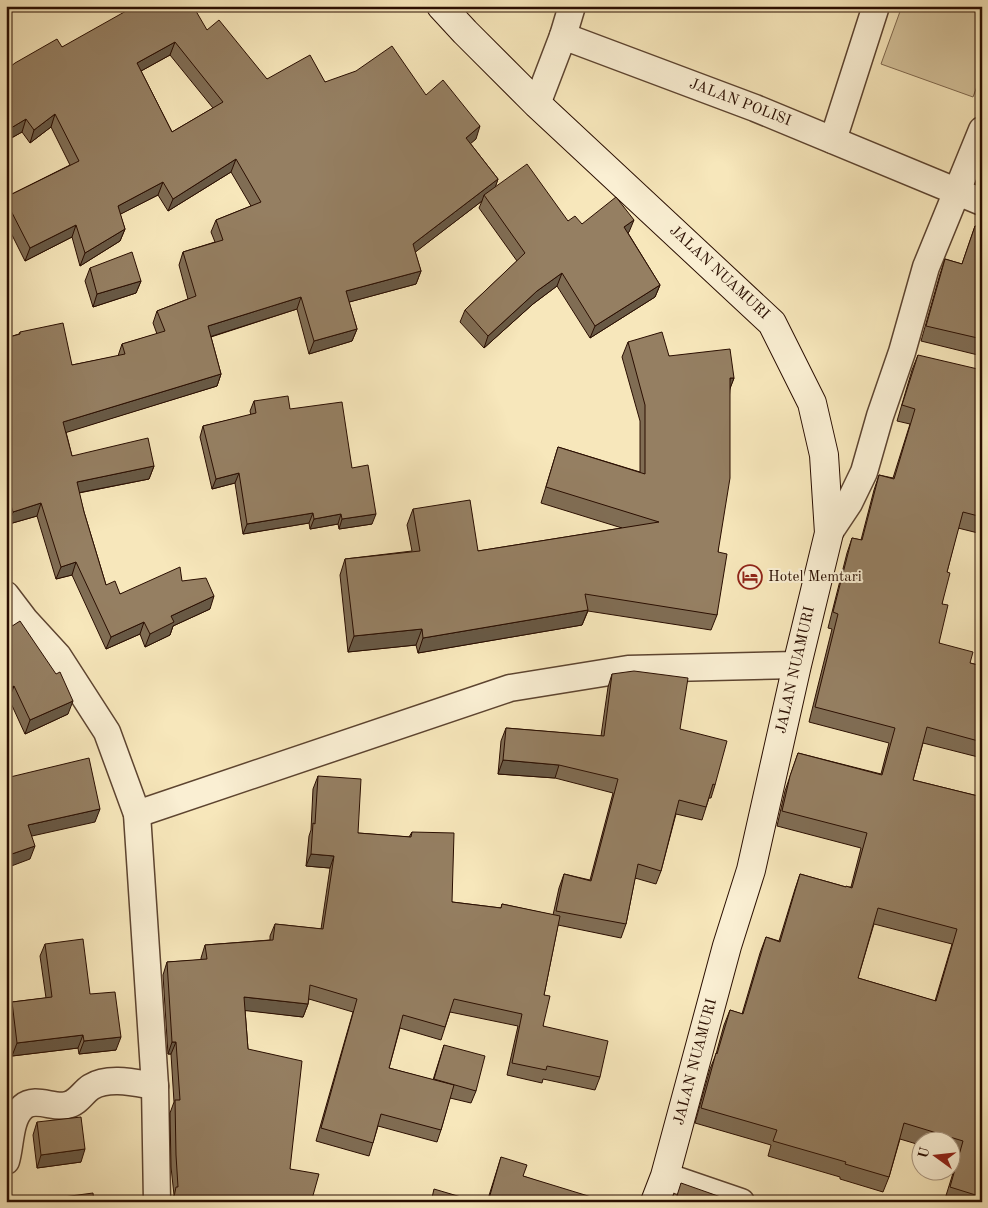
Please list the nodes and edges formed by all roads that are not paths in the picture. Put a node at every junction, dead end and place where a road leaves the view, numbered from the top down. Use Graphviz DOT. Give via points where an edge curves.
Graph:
graph roads {
  1 [pos="441,6"];
  2 [pos="572,6"];
  3 [pos="876,6"];
  4 [pos="562,36"];
  5 [pos="537,104"];
  6 [pos="982,130"];
  7 [pos="833,140"];
  8 [pos="957,193"];
  9 [pos="982,202"];
  10 [pos="902,352"];
  11 [pos="929,358"];
  12 [pos="829,533"];
  13 [pos="6,595"];
  14 [pos="797,665"];
  15 [pos="137,814"];
  16 [pos="155,1086"];
  17 [pos="6,1161"];
  18 [pos="665,1176"];
  19 [pos="157,1202"];
  20 [pos="655,1202"];
  21 [pos="741,1202"];
  1 -- 5 [label="street, JALAN NUAMURI"];
  2 -- 4 [label="street"];
  3 -- 7 [label="street"];
  4 -- 5 [label="street"];
  4 -- 7 [label="street, JALAN POLISI"];
  5 -- 12 [label="street, JALAN NUAMURI" via="772,323 812,404 824,456"];
  6 -- 8 [label="street"];
  7 -- 8 [label="street, JALAN POLISI"];
  8 -- 9 [label="street, JALAN POLISI"];
  8 -- 10 [label="street" via="926,267"];
  10 -- 11 [label="street"];
  10 -- 12 [label="street" via="864,472"];
  12 -- 14 [label="street, JALAN NUAMURI"];
  13 -- 15 [label="street" via="58,656 107,732"];
  14 -- 15 [label="street" via="628,669 510,688"];
  14 -- 18 [label="street, JALAN NUAMURI" via="751,870 727,946"];
  15 -- 16 [label="street"];
  16 -- 17 [label="street" via="101,1084 91,1087 66,1106 26,1104 17,1114"];
  16 -- 19 [label="street"];
  18 -- 20 [label="street, JALAN NUAMURI"];
  18 -- 21 [label="street"];
}
